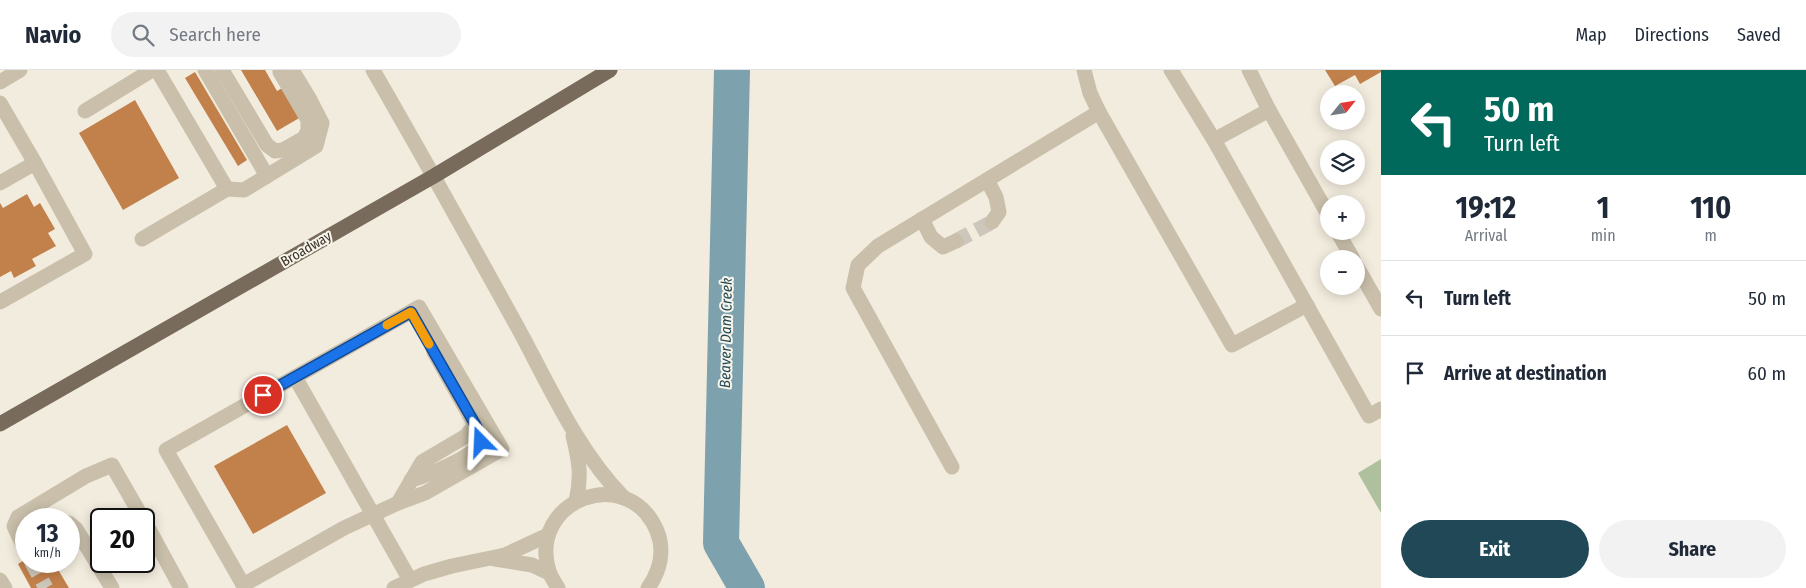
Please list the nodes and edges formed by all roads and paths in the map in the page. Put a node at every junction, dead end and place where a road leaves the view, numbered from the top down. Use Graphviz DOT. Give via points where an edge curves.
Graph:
graph roads {
  1 [pos="20,70"];
  2 [pos="152,70"];
  3 [pos="157,70"];
  4 [pos="205,70"];
  5 [pos="222,70"];
  6 [pos="280,70"];
  7 [pos="292,70"];
  8 [pos="373,70"];
  9 [pos="610,70"];
  10 [pos="1084,70"];
  11 [pos="1171,70"];
  12 [pos="1249,70"];
  13 [pos="0,82"];
  14 [pos="0,103"];
  15 [pos="1269,110"];
  16 [pos="85,111"];
  17 [pos="1099,112"];
  18 [pos="1214,140"];
  19 [pos="35,163"];
  20 [pos="267,176"];
  21 [pos="434,176"];
  22 [pos="987,180"];
  23 [pos="0,183"];
  24 [pos="227,189"];
  25 [pos="1320,200"];
  26 [pos="922,219"];
  27 [pos="992,222"];
  28 [pos="142,239"];
  29 [pos="956,241"];
  30 [pos="1365,281"];
  31 [pos="0,302"];
  32 [pos="1306,304"];
  33 [pos="415,309"];
  34 [pos="1381,309"];
  35 [pos="295,377"];
  36 [pos="1381,409"];
  37 [pos="0,424"];
  38 [pos="571,425"];
  39 [pos="952,468"];
  40 [pos="624,498"];
  41 [pos="576,501"];
  42 [pos="398,503"];
  43 [pos="33,508"];
  44 [pos="137,508"];
  45 [pos="372,515"];
  46 [pos="548,535"];
  47 [pos="80,538"];
  48 [pos="155,541"];
  49 [pos="491,558"];
  50 [pos="549,573"];
  51 [pos="0,580"];
  52 [pos="410,580"];
  53 [pos="244,586"];
  54 [pos="5,588"];
  55 [pos="112,588"];
  56 [pos="181,588"];
  57 [pos="394,588"];
  58 [pos="558,588"];
  59 [pos="648,588"];
  1 -- 13 [label="street"];
  2 -- 16 [label="street"];
  3 -- 24 [label="street"];
  4 -- 20 [label="street"];
  5 -- 6 [label="street" via="267,146 275,151 304,138 308,131 308,120"];
  7 -- 20 [label="street" via="322,124 316,146"];
  8 -- 21 [label="street"];
  9 -- 21 [label="main road, Broadway"];
  10 -- 17 [label="street"];
  11 -- 18 [label="street"];
  12 -- 15 [label="street"];
  14 -- 19 [label="street"];
  15 -- 18 [label="street"];
  15 -- 25 [label="street"];
  17 -- 22 [label="street"];
  17 -- 32 [label="street" via="1232,345"];
  18 -- 32 [label="street"];
  19 -- 23 [label="street"];
  19 -- 31 [label="street" via="85,254"];
  20 -- 24 [label="street" via="244,190"];
  21 -- 37 [label="main road, Broadway"];
  21 -- 38 [label="street"];
  22 -- 26 [label="street"];
  22 -- 27 [label="street" via="999,212"];
  24 -- 28 [label="street"];
  26 -- 29 [label="street" via="931,237 943,247"];
  26 -- 39 [label="street" via="878,246 858,265 853,288"];
  30 -- 34 [label="street"];
  32 -- 36 [label="street" via="1370,416"];
  33 -- 35 [label="street"];
  33 -- 42 [label="street" via="475,424 466,436 422,462"];
  33 -- 42 [label="street" via="502,449 425,493"];
  35 -- 45 [label="street"];
  35 -- 53 [label="street" via="166,450"];
  38 -- 40 [label="street" via="606,480"];
  38 -- 41 [label="street" via="579,459 580,484"];
  40 -- 41 [label="street" via="605,494 586,496"];
  40 -- 59 [label="street" via="640,507 653,521 660,539 661,558 656,576"];
  41 -- 46 [label="street" via="556,518"];
  42 -- 45 [label="street"];
  43 -- 44 [label="street" via="86,476 112,465"];
  45 -- 52 [label="street"];
  45 -- 53 [label="street"];
  46 -- 49 [label="street"];
  46 -- 50 [label="street"];
  47 -- 55 [label="street"];
  48 -- 56 [label="street"];
  49 -- 50 [label="street" via="532,565"];
  49 -- 52 [label="street" via="452,566"];
  50 -- 58 [label="street"];
  51 -- 54 [label="street"];
  52 -- 57 [label="street"];
}
